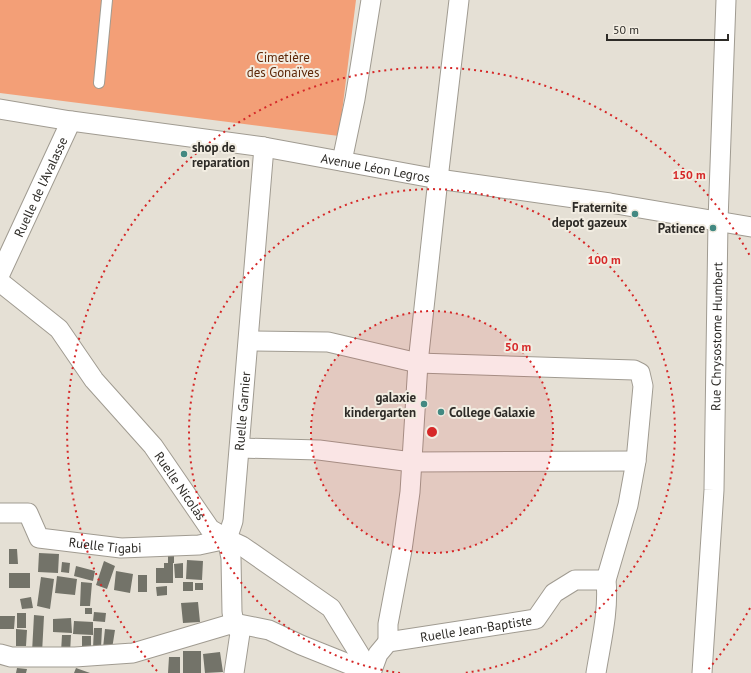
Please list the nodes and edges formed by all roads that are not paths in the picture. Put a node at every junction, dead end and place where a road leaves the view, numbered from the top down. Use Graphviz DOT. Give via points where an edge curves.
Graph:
graph roads {
  1 [pos="107,0"];
  2 [pos="371,0"];
  3 [pos="459,0"];
  4 [pos="726,0"];
  5 [pos="100,83"];
  6 [pos="0,109"];
  7 [pos="71,121"];
  8 [pos="264,147"];
  9 [pos="342,161"];
  10 [pos="438,179"];
  11 [pos="718,221"];
  12 [pos="751,226"];
  13 [pos="0,274"];
  14 [pos="0,282"];
  15 [pos="249,341"];
  16 [pos="418,363"];
  17 [pos="240,448"];
  18 [pos="636,461"];
  19 [pos="412,462"];
  20 [pos="0,513"];
  21 [pos="227,539"];
  22 [pos="606,580"];
  23 [pos="234,623"];
  24 [pos="388,642"];
  25 [pos="7,661"];
  26 [pos="234,673"];
  27 [pos="371,673"];
  28 [pos="596,673"];
  29 [pos="702,673"];
  1 -- 5 [label="lane"];
  2 -- 9 [label="street"];
  3 -- 10 [label="street"];
  4 -- 11 [label="street, Rue Chrysostome Humbert"];
  6 -- 7 [label="street, Avenue Léon Legros"];
  7 -- 8 [label="street, Avenue Léon Legros"];
  7 -- 13 [label="street, Ruelle de l'Avalasse"];
  8 -- 9 [label="street, Avenue Léon Legros"];
  8 -- 15 [label="street, Ruelle Garnier"];
  9 -- 10 [label="street, Avenue Léon Legros"];
  10 -- 11 [label="street, Avenue Léon Legros"];
  10 -- 16 [label="street"];
  11 -- 12 [label="street, Avenue Léon Legros"];
  11 -- 29 [label="street, Rue Chrysostome Humbert" via="714,490"];
  14 -- 21 [label="street, Ruelle Nicolas" via="59,329 94,380 153,446 210,529"];
  15 -- 16 [label="street" via="328,342"];
  15 -- 17 [label="street, Ruelle Garnier"];
  16 -- 18 [label="street" via="634,370 640,373 644,386"];
  16 -- 19 [label="street"];
  17 -- 19 [label="street" via="319,450"];
  17 -- 21 [label="street, Ruelle Garnier" via="233,521"];
  18 -- 19 [label="street"];
  18 -- 22 [label="street" via="628,505"];
  19 -- 24 [label="street" via="402,550 388,624"];
  20 -- 21 [label="street, Ruelle Tigabi" via="28,513 39,538 121,548 200,545"];
  21 -- 23 [label="street, Ruelle Garnier" via="231,558"];
  21 -- 27 [label="street, Ruelle Nicolas" via="242,546 331,608"];
  22 -- 24 [label="street, Ruelle Jean-Baptiste" via="575,580 554,593 536,619"];
  22 -- 28 [label="street" via="606,613"];
  23 -- 25 [label="street" via="133,653"];
  23 -- 26 [label="street, Ruelle Garnier" via="240,633"];
  23 -- 27 [label="street" via="269,630"];
  24 -- 27 [label="street" via="378,654"];
}
